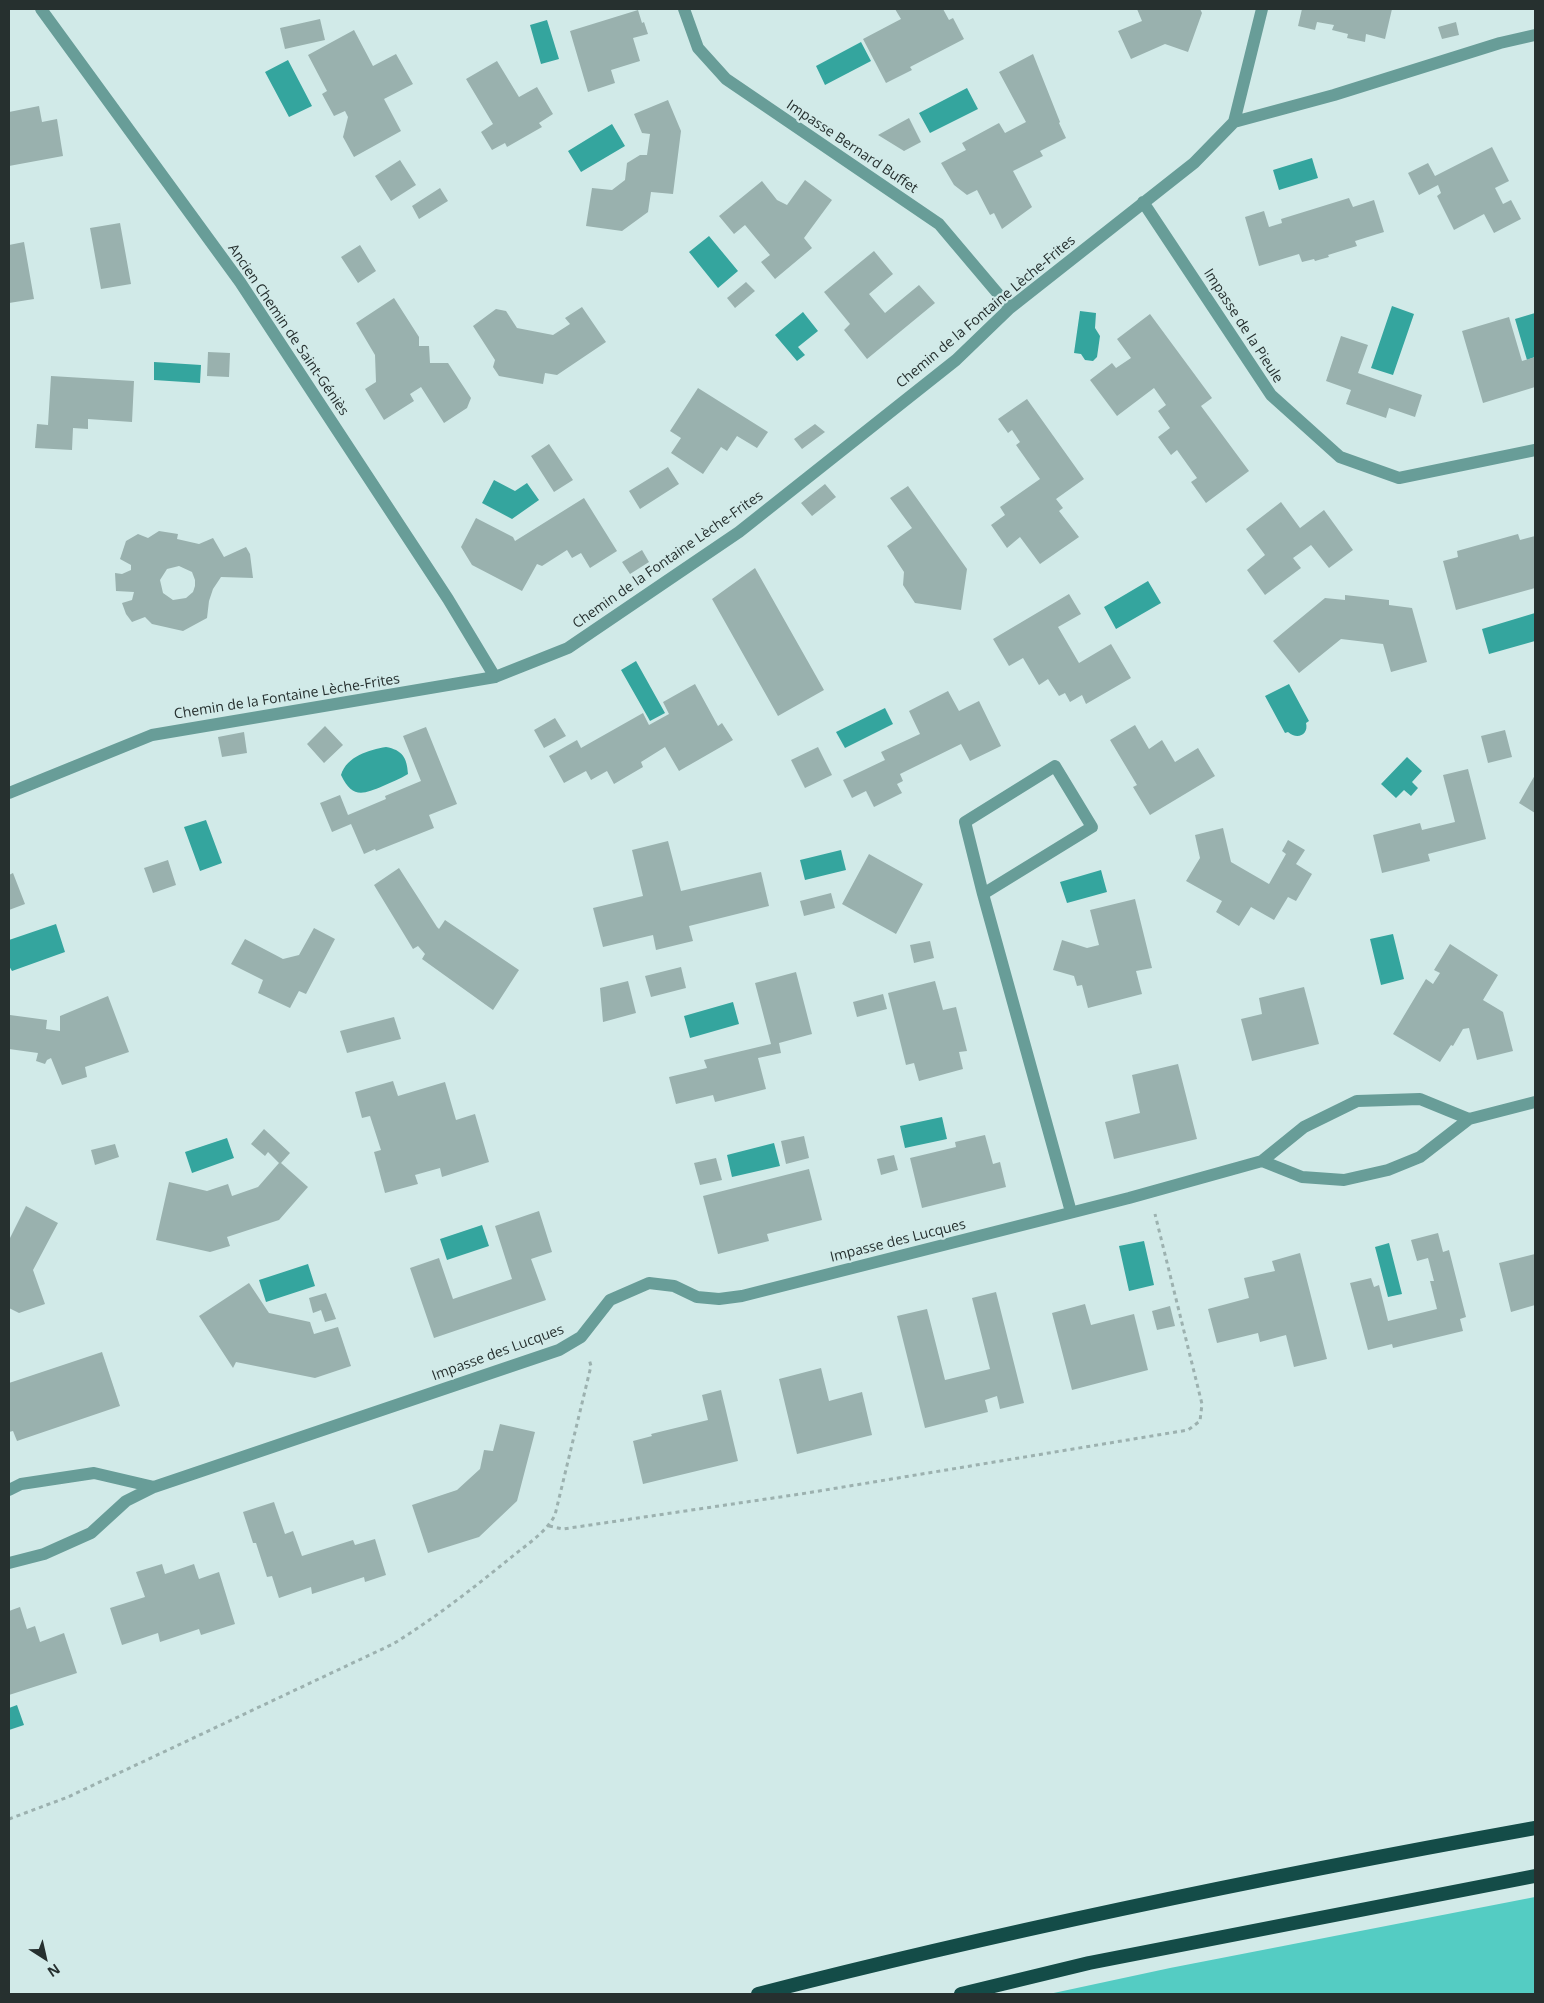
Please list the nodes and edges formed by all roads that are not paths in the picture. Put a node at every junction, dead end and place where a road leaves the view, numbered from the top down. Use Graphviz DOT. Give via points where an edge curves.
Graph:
graph roads {
  1 [pos="41,9"];
  2 [pos="684,9"];
  3 [pos="1262,9"];
  4 [pos="1535,35"];
  5 [pos="1234,122"];
  6 [pos="1143,202"];
  7 [pos="1010,308"];
  8 [pos="1535,450"];
  9 [pos="496,677"];
  10 [pos="9,793"];
  11 [pos="983,894"];
  12 [pos="1535,1102"];
  13 [pos="1470,1119"];
  14 [pos="1262,1161"];
  15 [pos="1071,1212"];
  16 [pos="154,1486"];
  17 [pos="9,1490"];
  18 [pos="9,1563"];
  19 [pos="1535,1828"];
  20 [pos="1535,1876"];
  21 [pos="758,1994"];
  22 [pos="961,1994"];
  1 -- 9 [label="street, Ancien Chemin de Saint-Géniès" via="240,282 448,598"];
  2 -- 7 [label="street, Impasse Bernard Buffet" via="698,48 726,79 939,224"];
  3 -- 5 [label="street"];
  4 -- 5 [label="street"];
  5 -- 6 [label="street, Chemin de la Fontaine Lèche-Frites" via="1194,163"];
  6 -- 7 [label="street, Chemin de la Fontaine Lèche-Frites"];
  6 -- 8 [label="street, Impasse de la Pieule" via="1271,395 1340,457 1400,478"];
  7 -- 9 [label="street, Chemin de la Fontaine Lèche-Frites" via="956,360 739,532 568,648"];
  9 -- 10 [label="street, Chemin de la Fontaine Lèche-Frites" via="152,735"];
  11 -- 11 [label="street" via="1092,827 1055,766 965,822"];
  11 -- 15 [label="street"];
  12 -- 13 [label="street"];
  13 -- 14 [label="street" via="1420,1157 1388,1170 1344,1180 1302,1177"];
  13 -- 14 [label="street, Impasse des Lucques" via="1420,1099 1357,1102 1304,1127"];
  14 -- 15 [label="street, Impasse des Lucques"];
  15 -- 16 [label="street, Impasse des Lucques" via="742,1296 697,1297 674,1286 649,1283 610,1300 581,1338 559,1350"];
  16 -- 17 [label="street" via="94,1473 21,1484"];
  16 -- 18 [label="street, Impasse des Lucques" via="126,1501 91,1533 44,1554"];
  19 -- 21 [label="highway" via="1131,1905"];
  20 -- 22 [label="highway" via="1089,1963"];
}
